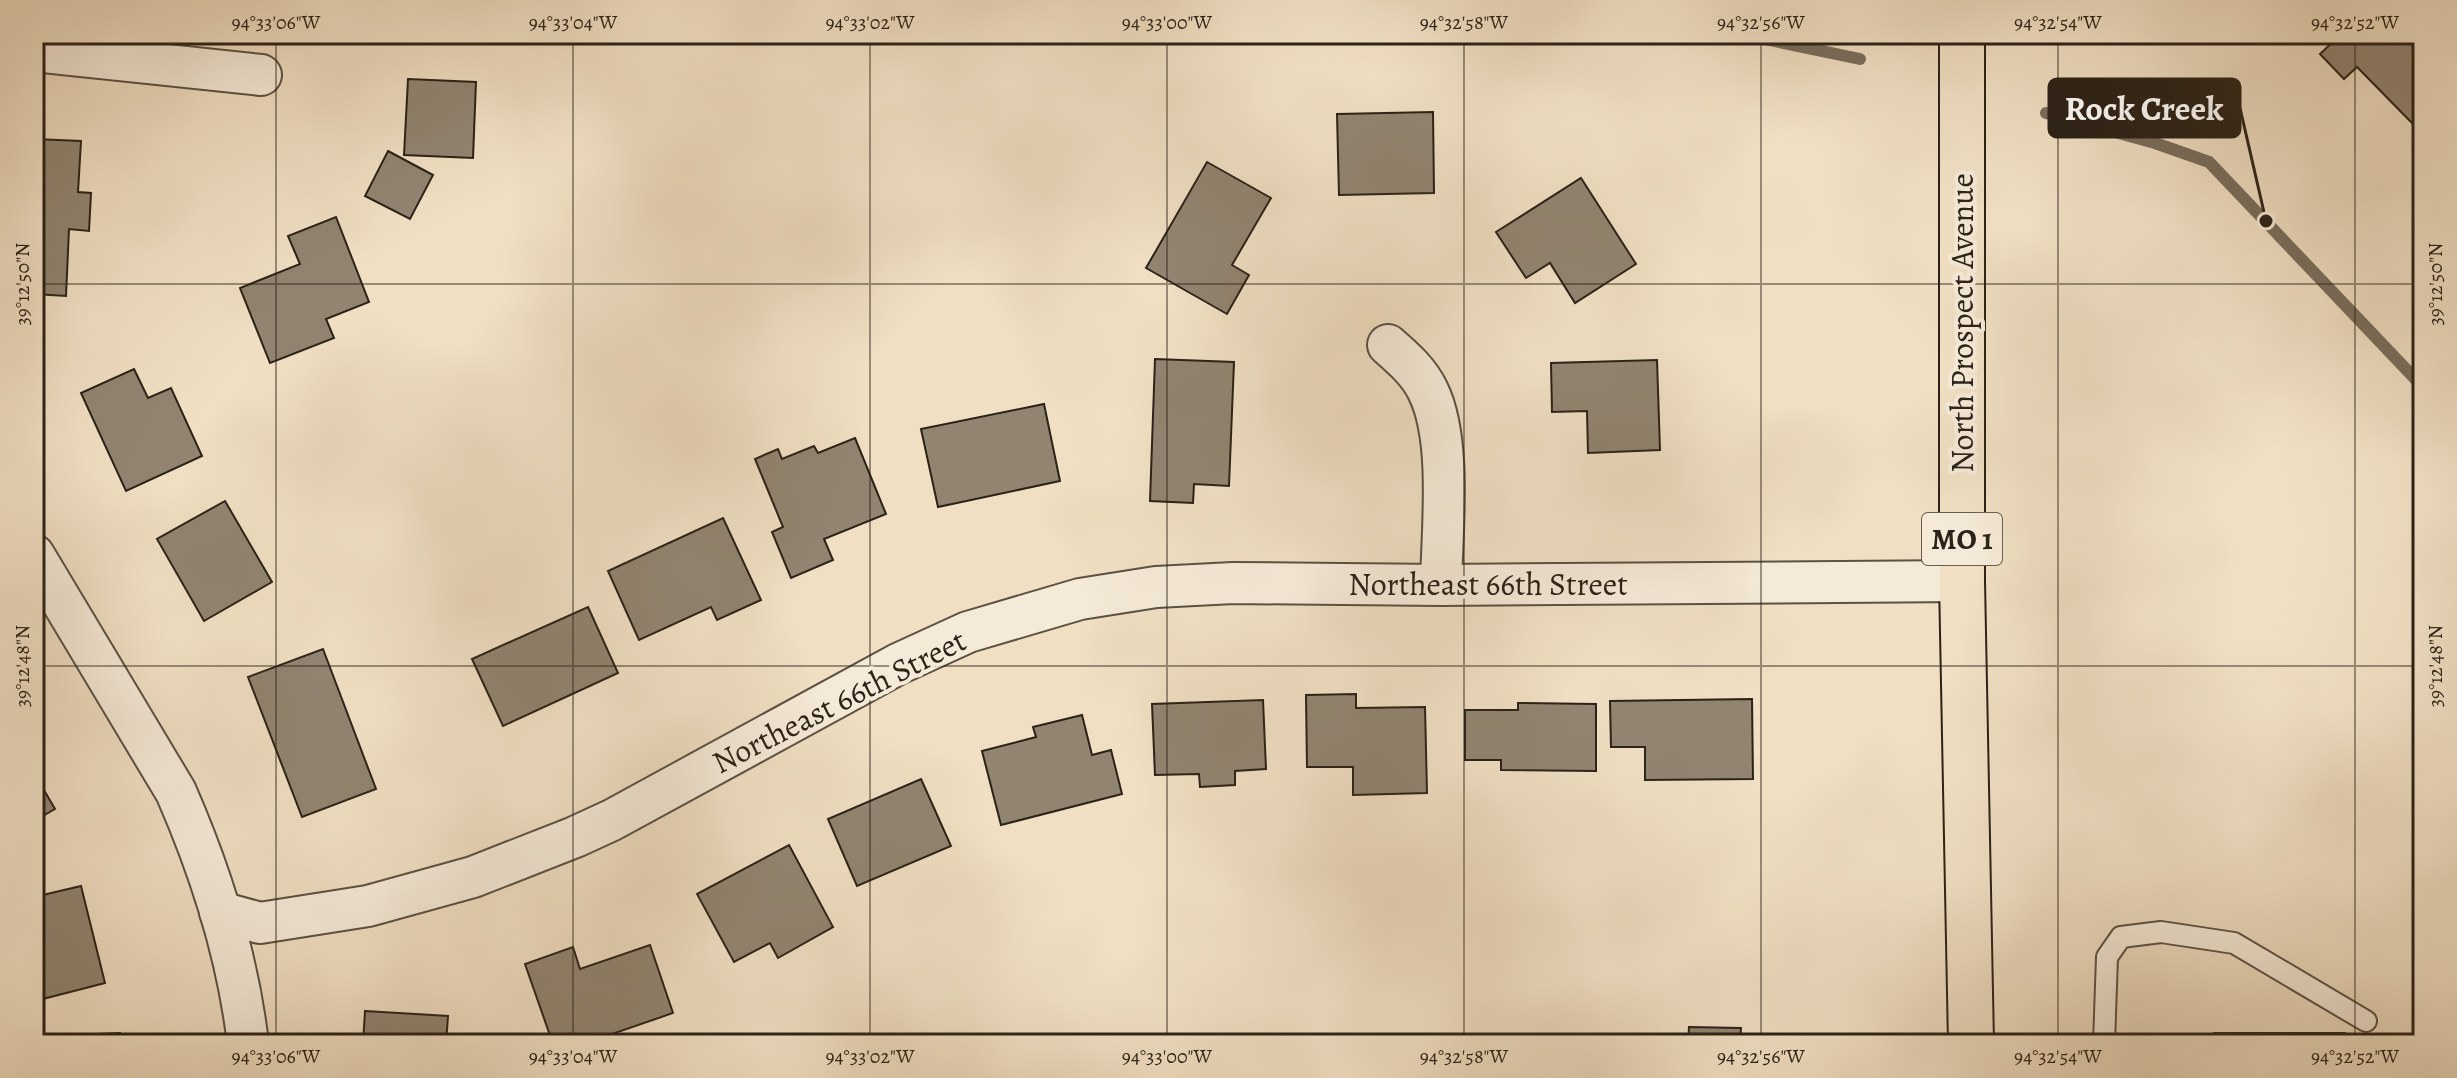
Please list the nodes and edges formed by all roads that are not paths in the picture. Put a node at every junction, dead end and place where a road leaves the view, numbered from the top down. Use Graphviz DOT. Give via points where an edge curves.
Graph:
graph roads {
  1 [pos="1962,34"];
  2 [pos="34,51"];
  3 [pos="261,75"];
  4 [pos="1388,345"];
  5 [pos="36,561"];
  6 [pos="1962,581"];
  7 [pos="1441,585"];
  8 [pos="220,912"];
  9 [pos="2366,1021"];
  10 [pos="248,1044"];
  11 [pos="1971,1044"];
  12 [pos="2104,1044"];
  1 -- 6 [label="main road, North Prospect Avenue / MO 1"];
  2 -- 3 [label="street"];
  4 -- 7 [label="street" via="1413,367 1438,415 1443,442"];
  5 -- 8 [label="street" via="176,792"];
  6 -- 7 [label="street, Northeast 66th Street"];
  6 -- 11 [label="main road, North Prospect Avenue / MO 1"];
  7 -- 8 [label="street, Northeast 66th Street" via="1233,583 1156,587 1080,599 968,632 898,664 612,820 473,877 368,906 260,923"];
  8 -- 10 [label="street"];
  9 -- 12 [label="lane" via="2234,943 2161,932 2121,937 2107,957"];
}
